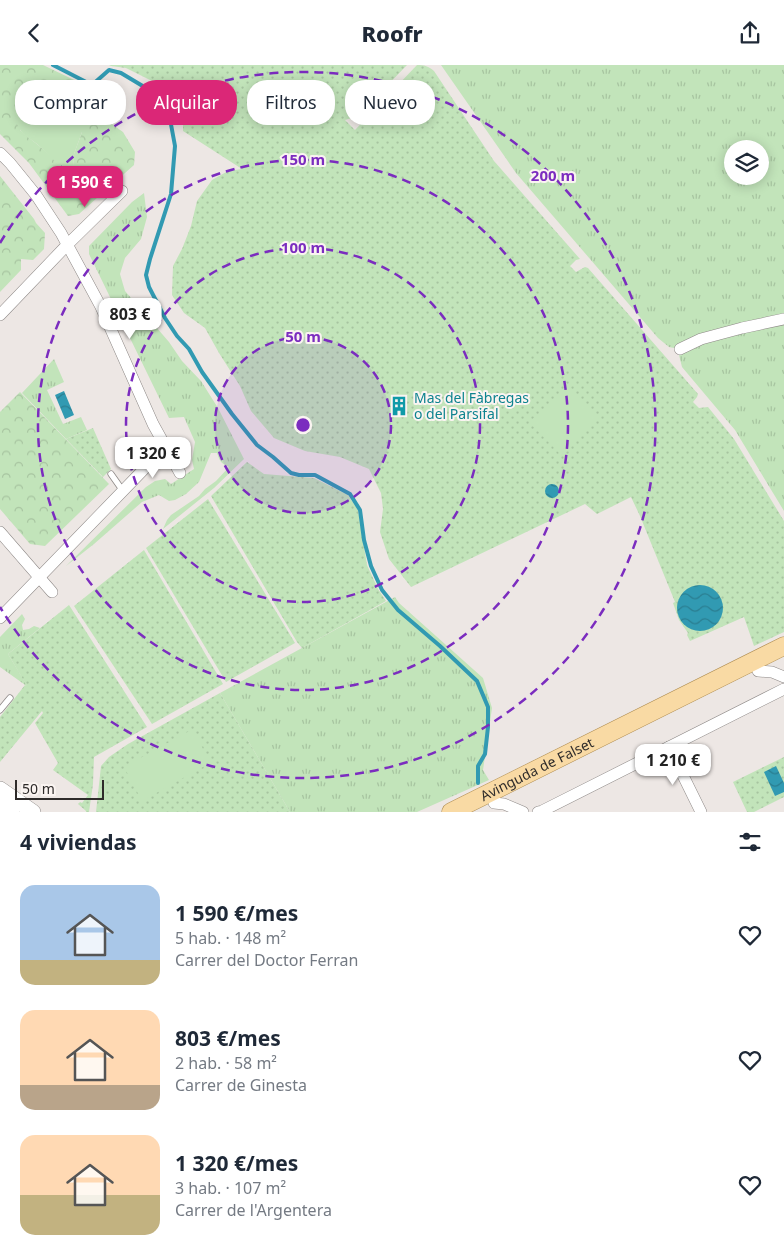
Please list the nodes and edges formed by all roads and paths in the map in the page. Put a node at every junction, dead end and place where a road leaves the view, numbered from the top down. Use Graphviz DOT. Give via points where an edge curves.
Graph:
graph roads {
  1 [pos="0,153"];
  2 [pos="122,191"];
  3 [pos="67,245"];
  4 [pos="0,315"];
  5 [pos="784,319"];
  6 [pos="680,349"];
  7 [pos="166,449"];
  8 [pos="111,473"];
  9 [pos="180,473"];
  10 [pos="123,491"];
  11 [pos="0,532"];
  12 [pos="39,577"];
  13 [pos="52,592"];
  14 [pos="0,618"];
  15 [pos="784,647"];
  16 [pos="784,658"];
  17 [pos="758,671"];
  18 [pos="784,677"];
  19 [pos="784,689"];
  20 [pos="10,698"];
  21 [pos="0,710"];
  22 [pos="669,747"];
  23 [pos="0,789"];
  24 [pos="494,803"];
  25 [pos="0,804"];
  26 [pos="12,812"];
  27 [pos="33,812"];
  28 [pos="451,812"];
  29 [pos="475,812"];
  30 [pos="523,812"];
  31 [pos="538,812"];
  32 [pos="701,812"];
  1 -- 3 [label="street" via="36,195"];
  2 -- 3 [label="street"];
  3 -- 4 [label="street"];
  3 -- 7 [label="street" via="101,307"];
  5 -- 6 [label="street" via="702,339"];
  7 -- 9 [label="street"];
  7 -- 10 [label="street"];
  8 -- 10 [label="lane"];
  10 -- 12 [label="street"];
  11 -- 12 [label="street"];
  12 -- 13 [label="street"];
  12 -- 14 [label="street"];
  15 -- 28 [label="main road, Avinguda de Falset"];
  16 -- 17 [label="main road, Avinguda de Falset"];
  17 -- 18 [label="street"];
  17 -- 24 [label="main road, Avinguda de Falset"];
  19 -- 22 [label="street"];
  20 -- 21 [label="lane"];
  22 -- 31 [label="street"];
  22 -- 32 [label="street"];
  23 -- 27 [label="main road"];
  24 -- 29 [label="main road, Avinguda de Falset"];
  24 -- 30 [label="street, Avinguda de Falset"];
  25 -- 26 [label="main road"];
}
